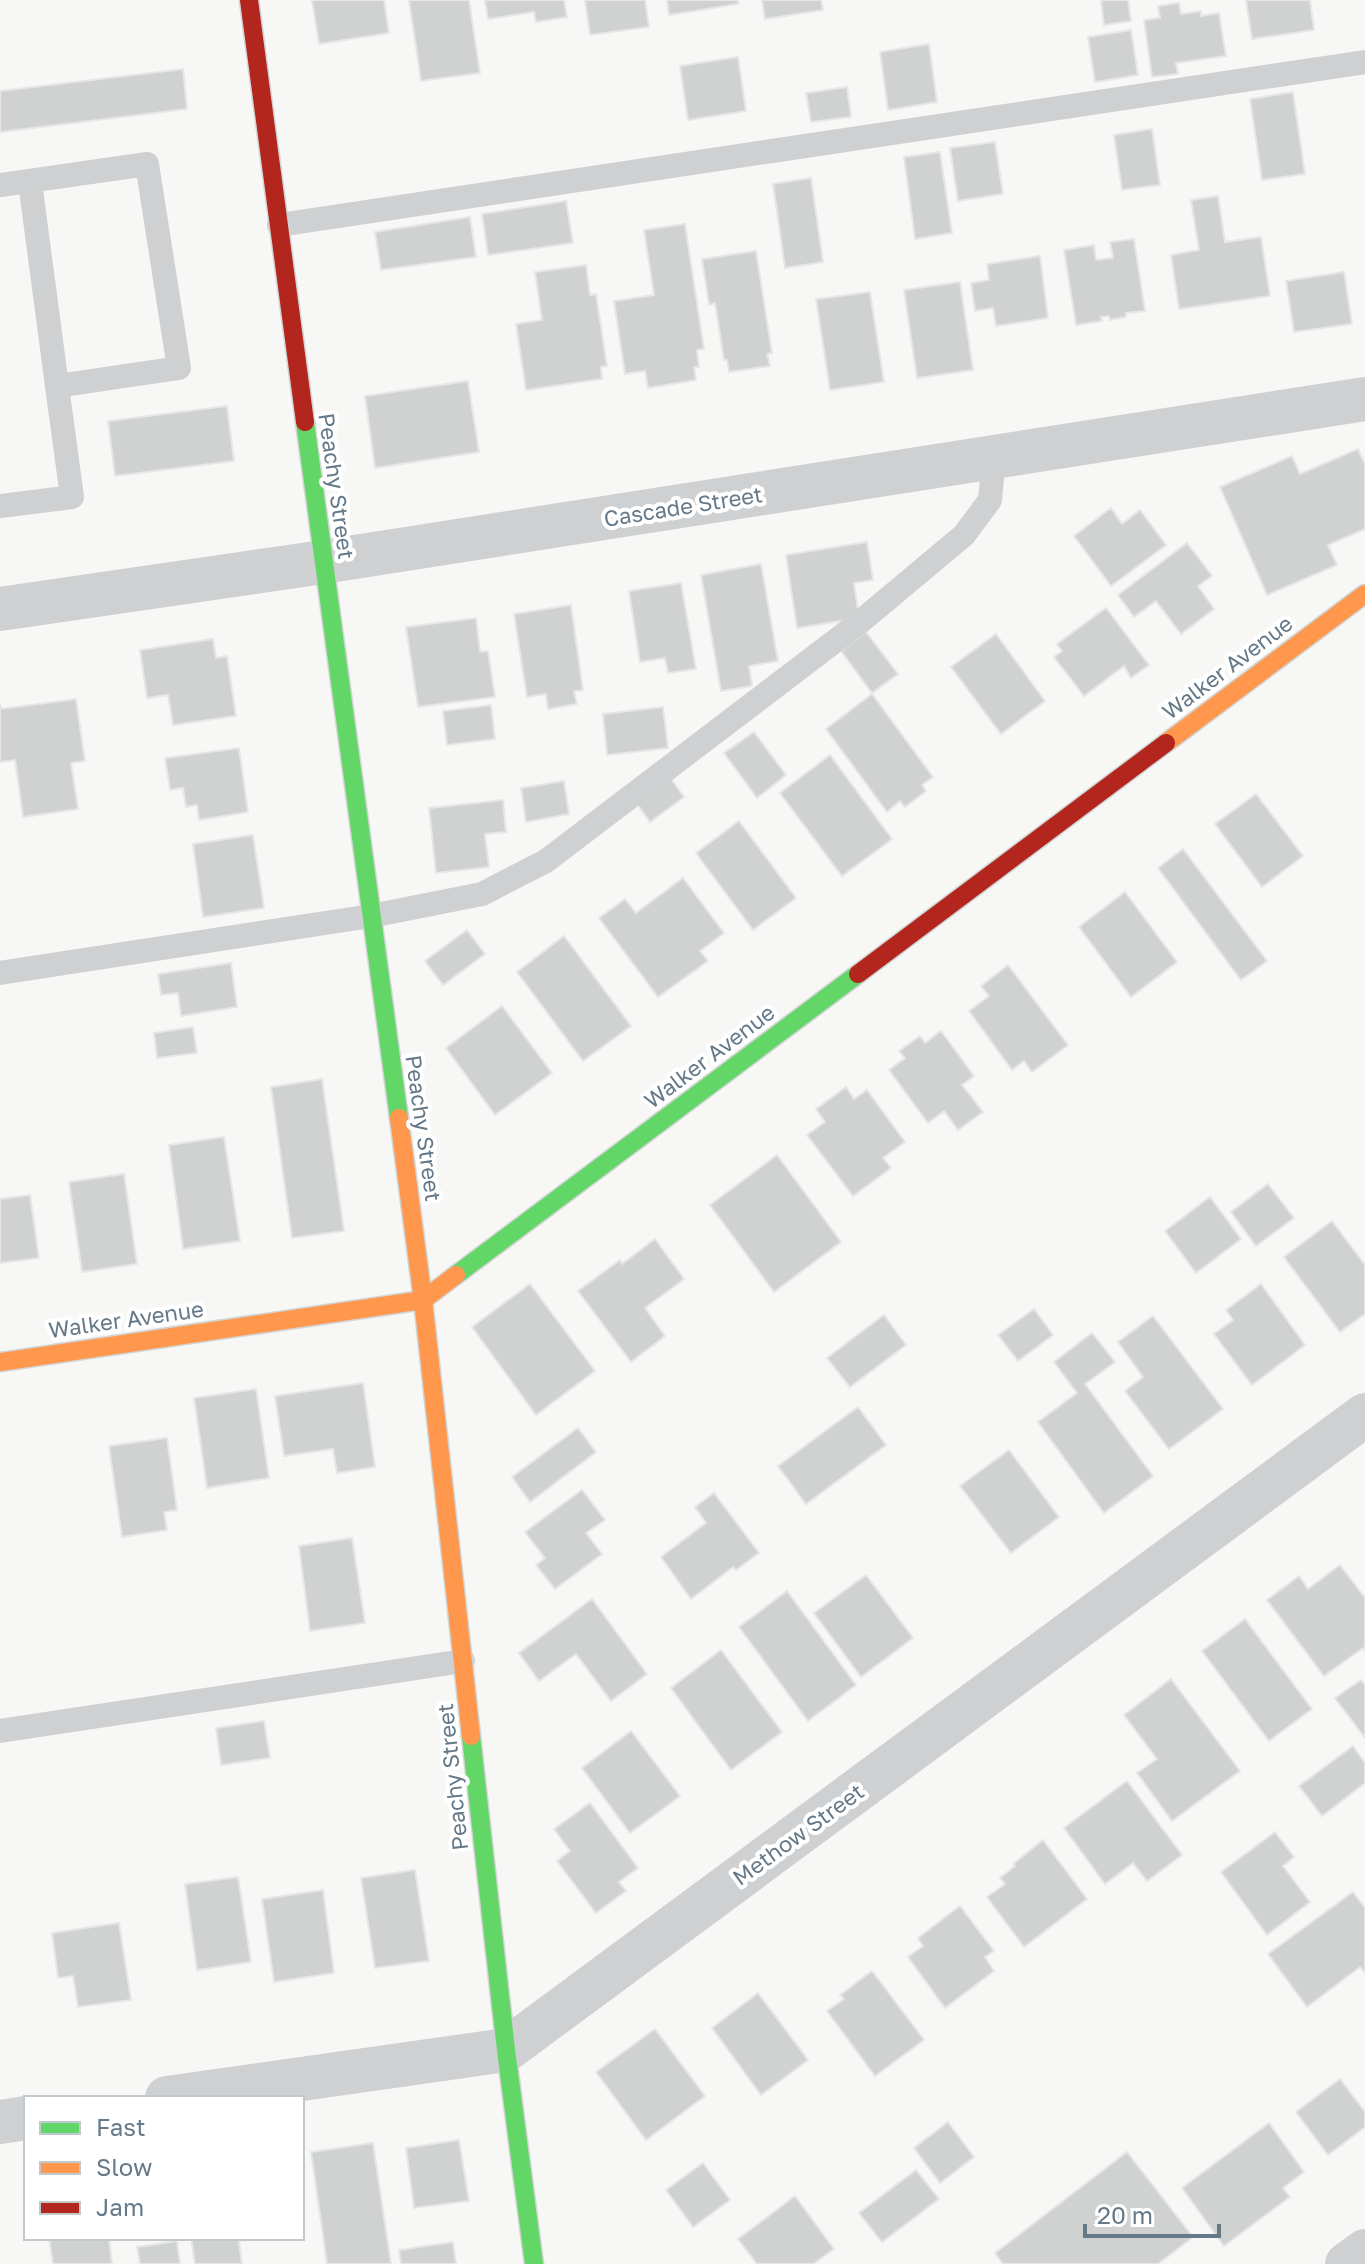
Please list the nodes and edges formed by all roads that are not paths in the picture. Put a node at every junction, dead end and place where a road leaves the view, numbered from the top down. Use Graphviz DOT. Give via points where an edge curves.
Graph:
graph roads {
  1 [pos="249,0"];
  2 [pos="1365,62"];
  3 [pos="30,182"];
  4 [pos="0,185"];
  5 [pos="279,225"];
  6 [pos="57,386"];
  7 [pos="1365,399"];
  8 [pos="994,457"];
  9 [pos="0,506"];
  10 [pos="323,562"];
  11 [pos="1365,594"];
  12 [pos="0,609"];
  13 [pos="371,916"];
  14 [pos="0,973"];
  15 [pos="423,1300"];
  16 [pos="0,1362"];
  17 [pos="1365,1415"];
  18 [pos="463,1661"];
  19 [pos="0,1731"];
  20 [pos="506,2050"];
  21 [pos="181,2096"];
  22 [pos="24,2118"];
  23 [pos="0,2122"];
  24 [pos="1365,2251"];
  25 [pos="534,2264"];
  26 [pos="1347,2264"];
  1 -- 5 [label="street, Peachy Street"];
  2 -- 5 [label="lane"];
  3 -- 4 [label="lane"];
  3 -- 6 [label="lane"];
  3 -- 6 [label="lane" via="147,164 179,368"];
  5 -- 10 [label="street, Peachy Street"];
  6 -- 9 [label="lane" via="72,497"];
  7 -- 8 [label="street, Cascade Street"];
  8 -- 10 [label="street, Cascade Street"];
  8 -- 13 [label="lane" via="990,500 964,535 860,622 546,861 482,894"];
  10 -- 12 [label="street, Cascade Street"];
  10 -- 13 [label="street, Peachy Street"];
  11 -- 15 [label="street, Walker Avenue"];
  13 -- 14 [label="lane"];
  13 -- 15 [label="street, Peachy Street"];
  15 -- 16 [label="street, Walker Avenue"];
  15 -- 18 [label="street, Peachy Street"];
  17 -- 20 [label="street, Methow Street"];
  18 -- 19 [label="lane"];
  18 -- 20 [label="street, Peachy Street"];
  20 -- 21 [label="street, Methow Street"];
  20 -- 25 [label="street, Peachy Street"];
  22 -- 23 [label="street"];
  24 -- 26 [label="street"];
}
